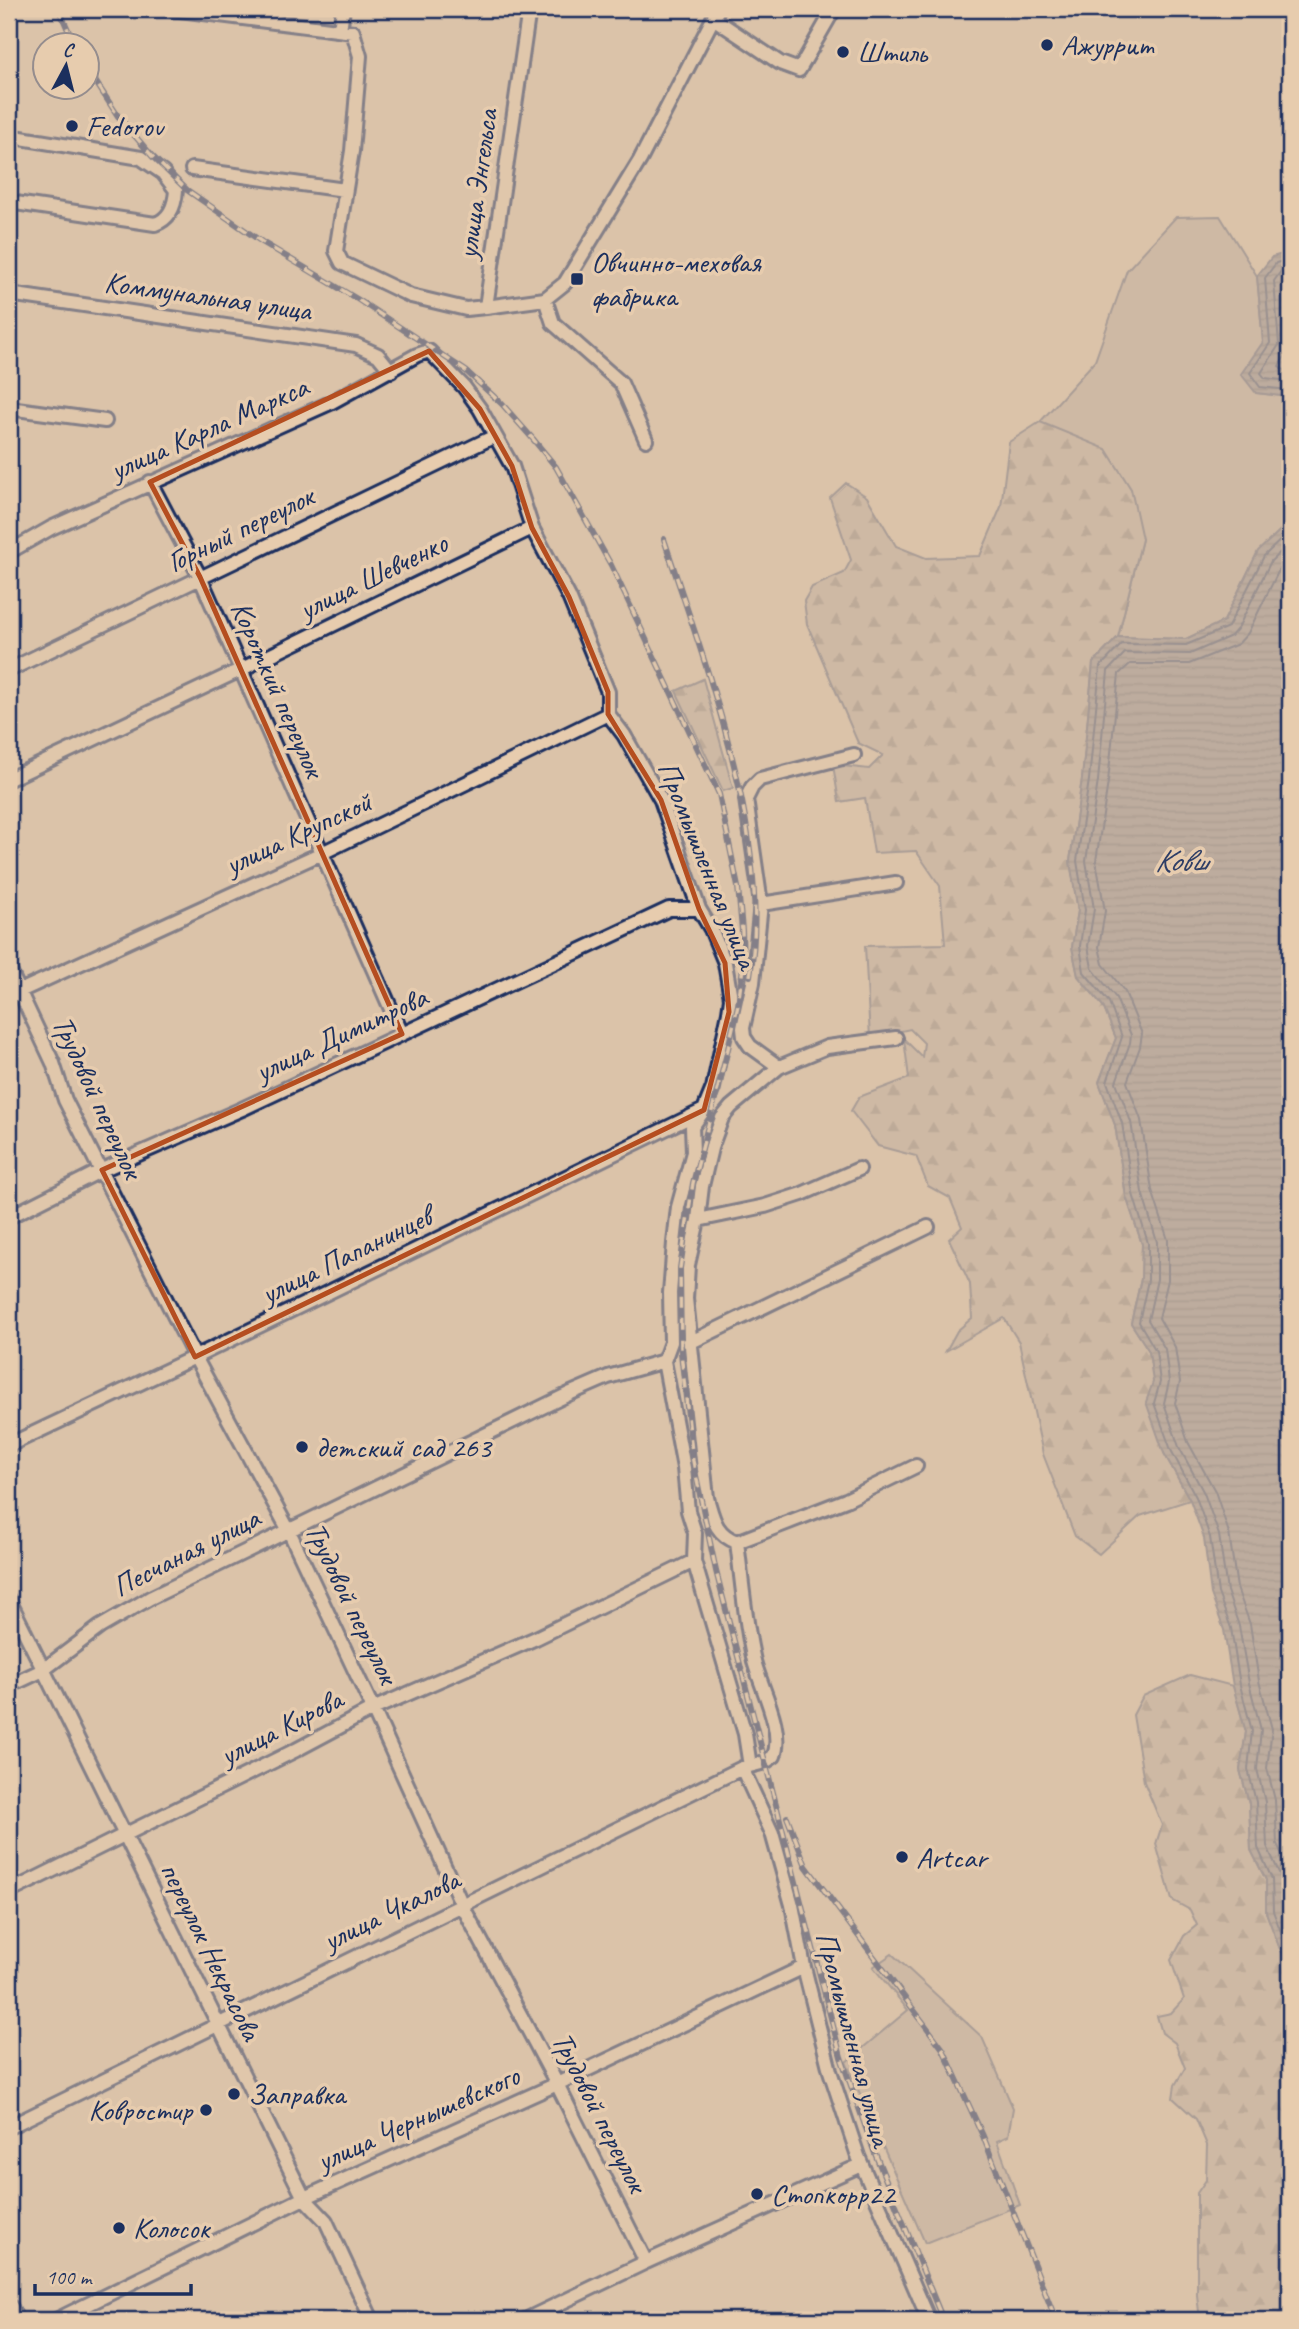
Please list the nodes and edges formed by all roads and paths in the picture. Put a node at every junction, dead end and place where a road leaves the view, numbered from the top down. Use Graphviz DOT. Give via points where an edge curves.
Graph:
graph roads {
  1 [pos="172,9"];
  2 [pos="343,9"];
  3 [pos="528,9"];
  4 [pos="834,9"];
  5 [pos="716,14"];
  6 [pos="346,31"];
  7 [pos="9,136"];
  8 [pos="192,169"];
  9 [pos="345,190"];
  10 [pos="9,202"];
  11 [pos="9,294"];
  12 [pos="545,299"];
  13 [pos="486,307"];
  14 [pos="429,351"];
  15 [pos="391,371"];
  16 [pos="9,408"];
  17 [pos="104,421"];
  18 [pos="495,436"];
  19 [pos="646,440"];
  20 [pos="150,482"];
  21 [pos="532,528"];
  22 [pos="9,552"];
  23 [pos="200,577"];
  24 [pos="9,670"];
  25 [pos="240,670"];
  26 [pos="608,713"];
  27 [pos="854,755"];
  28 [pos="9,779"];
  29 [pos="322,853"];
  30 [pos="896,883"];
  31 [pos="761,904"];
  32 [pos="699,909"];
  33 [pos="9,968"];
  34 [pos="14,993"];
  35 [pos="402,1034"];
  36 [pos="896,1038"];
  37 [pos="779,1067"];
  38 [pos="704,1110"];
  39 [pos="859,1169"];
  40 [pos="102,1170"];
  41 [pos="9,1217"];
  42 [pos="698,1220"];
  43 [pos="928,1227"];
  44 [pos="690,1343"];
  45 [pos="195,1357"];
  46 [pos="664,1361"];
  47 [pos="9,1445"];
  48 [pos="916,1466"];
  49 [pos="288,1530"];
  50 [pos="737,1542"];
  51 [pos="694,1561"];
  52 [pos="9,1600"];
  53 [pos="43,1670"];
  54 [pos="9,1686"];
  55 [pos="373,1709"];
  56 [pos="746,1767"];
  57 [pos="125,1836"];
  58 [pos="9,1892"];
  59 [pos="462,1905"];
  60 [pos="804,1967"];
  61 [pos="218,2025"];
  62 [pos="557,2084"];
  63 [pos="9,2127"];
  64 [pos="861,2165"];
  65 [pos="304,2198"];
  66 [pos="646,2262"];
  67 [pos="9,2309"];
  68 [pos="14,2320"];
  69 [pos="56,2320"];
  70 [pos="372,2320"];
  71 [pos="525,2320"];
  72 [pos="929,2320"];
  1 -- 6 [label="street"];
  2 -- 6 [label="street"];
  3 -- 13 [label="street, улица Энгельса"];
  4 -- 5 [label="street" via="799,70 780,63"];
  5 -- 12 [label="street" via="633,171 565,283"];
  6 -- 9 [label="street" via="360,56"];
  7 -- 10 [label="street" via="141,158 163,173 176,190 170,213 155,224"];
  8 -- 9 [label="street"];
  9 -- 13 [label="street" via="336,251 342,263 411,296 466,309"];
  11 -- 15 [label="street, Коммунальная улица" via="356,345 378,355"];
  12 -- 13 [label="street"];
  12 -- 19 [label="street" via="554,323 621,383"];
  14 -- 15 [label="street, улица Карла Маркса"];
  14 -- 18 [label="street, Промышленная улица" via="464,387"];
  15 -- 20 [label="street, улица Карла Маркса"];
  16 -- 17 [label="street"];
  18 -- 21 [label="street, Промышленная улица" via="512,466"];
  18 -- 23 [label="street, Горный переулок"];
  20 -- 22 [label="street, улица Карла Маркса"];
  20 -- 23 [label="street, Короткий переулок"];
  21 -- 25 [label="street, улица Шевченко"];
  21 -- 26 [label="street, Промышленная улица" via="586,636 608,692"];
  23 -- 24 [label="street, Горный переулок"];
  23 -- 25 [label="street, Короткий переулок"];
  25 -- 28 [label="street, улица Шевченко"];
  25 -- 29 [label="street, Короткий переулок"];
  26 -- 29 [label="street, улица Крупской"];
  26 -- 32 [label="street, Промышленная улица" via="661,800"];
  27 -- 31 [label="street, Промышленная улица" via="760,779 752,787 746,799"];
  29 -- 34 [label="street, улица Крупской"];
  29 -- 35 [label="street, Короткий переулок"];
  30 -- 31 [label="street"];
  31 -- 37 [label="street, Промышленная улица" via="743,1028 750,1046"];
  32 -- 35 [label="street, улица Димитрова" via="669,909"];
  32 -- 38 [label="street, Промышленная улица" via="720,948 730,998 713,1088"];
  33 -- 34 [label="street, Трудовой переулок"];
  34 -- 40 [label="street, Трудовой переулок" via="54,1063 65,1100"];
  35 -- 40 [label="street, улица Димитрова"];
  36 -- 37 [label="street" via="827,1047"];
  37 -- 42 [label="street" via="722,1118 702,1186"];
  38 -- 45 [label="street, улица Папанинцев"];
  38 -- 46 [label="street, Промышленная улица" via="692,1127 693,1152 678,1207 670,1293 671,1342"];
  39 -- 42 [label="street" via="765,1206"];
  40 -- 41 [label="street, улица Димитрова"];
  40 -- 45 [label="street, Трудовой переулок"];
  42 -- 44 [label="street" via="688,1265"];
  43 -- 44 [label="street"];
  44 -- 50 [label="street" via="707,1498 717,1528"];
  45 -- 47 [label="street, улица Папанинцев"];
  45 -- 49 [label="street, Трудовой переулок"];
  46 -- 49 [label="street, Песчаная улица" via="571,1393"];
  46 -- 51 [label="street, Промышленная улица" via="695,1533"];
  48 -- 50 [label="street" via="846,1500"];
  49 -- 53 [label="street, Песчаная улица" via="140,1604"];
  49 -- 55 [label="street, Трудовой переулок"];
  50 -- 56 [label="street, улица Чкалова" via="754,1661 777,1744 774,1756"];
  51 -- 55 [label="street, улица Кирова" via="536,1638"];
  51 -- 56 [label="street, Промышленная улица" via="745,1734"];
  52 -- 53 [label="street, переулок Некрасова"];
  53 -- 54 [label="street, Песчаная улица"];
  53 -- 57 [label="street, переулок Некрасова"];
  55 -- 57 [label="street, улица Кирова"];
  55 -- 59 [label="street, Трудовой переулок"];
  56 -- 59 [label="street, улица Чкалова"];
  56 -- 60 [label="street, Промышленная улица" via="772,1833"];
  57 -- 58 [label="street, улица Кирова"];
  57 -- 61 [label="street, переулок Некрасова"];
  59 -- 61 [label="street, улица Чкалова"];
  59 -- 62 [label="street, Трудовой переулок"];
  60 -- 62 [label="street, улица Чернышевского"];
  60 -- 64 [label="street, Промышленная улица" via="830,2071"];
  61 -- 63 [label="street, улица Чкалова"];
  61 -- 65 [label="street, переулок Некрасова"];
  62 -- 65 [label="street, улица Чернышевского"];
  62 -- 66 [label="street, Трудовой переулок"];
  64 -- 66 [label="street"];
  64 -- 72 [label="street, Промышленная улица"];
  65 -- 69 [label="street, улица Чернышевского"];
  65 -- 70 [label="street, переулок Некрасова" via="326,2221"];
  66 -- 71 [label="street"];
  67 -- 68 [label="main road"];
}
